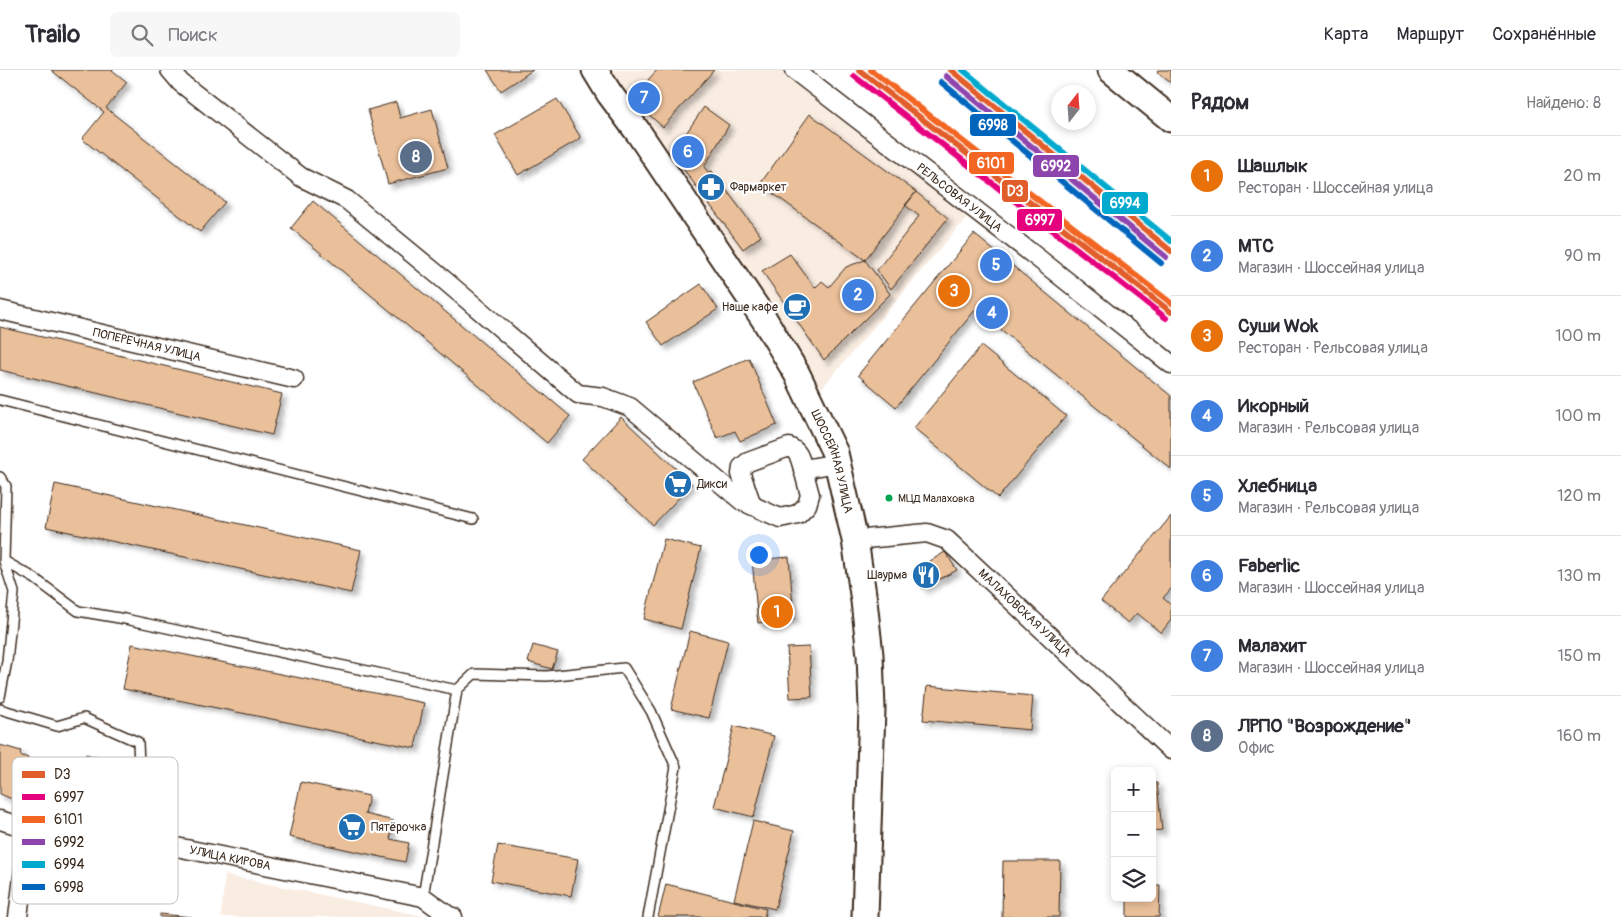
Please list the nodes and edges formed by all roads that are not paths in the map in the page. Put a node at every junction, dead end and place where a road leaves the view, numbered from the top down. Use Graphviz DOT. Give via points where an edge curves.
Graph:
graph roads {
  1 [pos="170,70"];
  2 [pos="595,70"];
  3 [pos="794,70"];
  4 [pos="1112,70"];
  5 [pos="1171,120"];
  6 [pos="0,310"];
  7 [pos="1171,364"];
  8 [pos="294,379"];
  9 [pos="0,400"];
  10 [pos="838,463"];
  11 [pos="803,469"];
  12 [pos="0,477"];
  13 [pos="752,505"];
  14 [pos="473,519"];
  15 [pos="855,540"];
  16 [pos="4,562"];
  17 [pos="457,690"];
  18 [pos="0,696"];
  19 [pos="0,709"];
  20 [pos="1171,750"];
  21 [pos="139,757"];
  22 [pos="0,820"];
  23 [pos="12,824"];
  24 [pos="178,847"];
  25 [pos="423,897"];
  26 [pos="20,904"];
  27 [pos="18,917"];
  28 [pos="450,917"];
  29 [pos="648,917"];
  30 [pos="865,917"];
  1 -- 13 [label="street" via="301,177 347,200 578,394 603,397 630,407 718,481"];
  2 -- 10 [label="main road, ШОССЕЙНАЯ УЛИЦА" via="764,319 797,374"];
  3 -- 7 [label="street, РЕЛЬСОВАЯ УЛИЦА"];
  4 -- 5 [label="main road"];
  6 -- 8 [label="street, ПОПЕРЕЧНАЯ УЛИЦА"];
  9 -- 14 [label="lane"];
  10 -- 11 [label="street"];
  10 -- 15 [label="main road, ШОССЕЙНАЯ УЛИЦА"];
  11 -- 13 [label="street" via="810,495 807,505 798,514 780,518"];
  11 -- 13 [label="street" via="799,455 789,446 748,462 742,467 741,474"];
  12 -- 16 [label="lane" via="6,486"];
  15 -- 20 [label="street, МАЛАХОВСКАЯ УЛИЦА" via="927,533 947,540"];
  15 -- 30 [label="main road, ШОССЕЙНАЯ УЛИЦА" via="870,655 872,709"];
  16 -- 17 [label="lane" via="34,578 78,611"];
  16 -- 18 [label="lane" via="14,592"];
  17 -- 25 [label="lane"];
  17 -- 29 [label="lane" via="474,674 547,676 624,668 652,711 676,766"];
  19 -- 21 [label="lane" via="57,726 84,718 138,742"];
  22 -- 23 [label="street, УЛИЦА КИРОВА"];
  24 -- 25 [label="street, УЛИЦА КИРОВА"];
  25 -- 28 [label="street, УЛИЦА КИРОВА"];
  26 -- 27 [label="street"];
}
